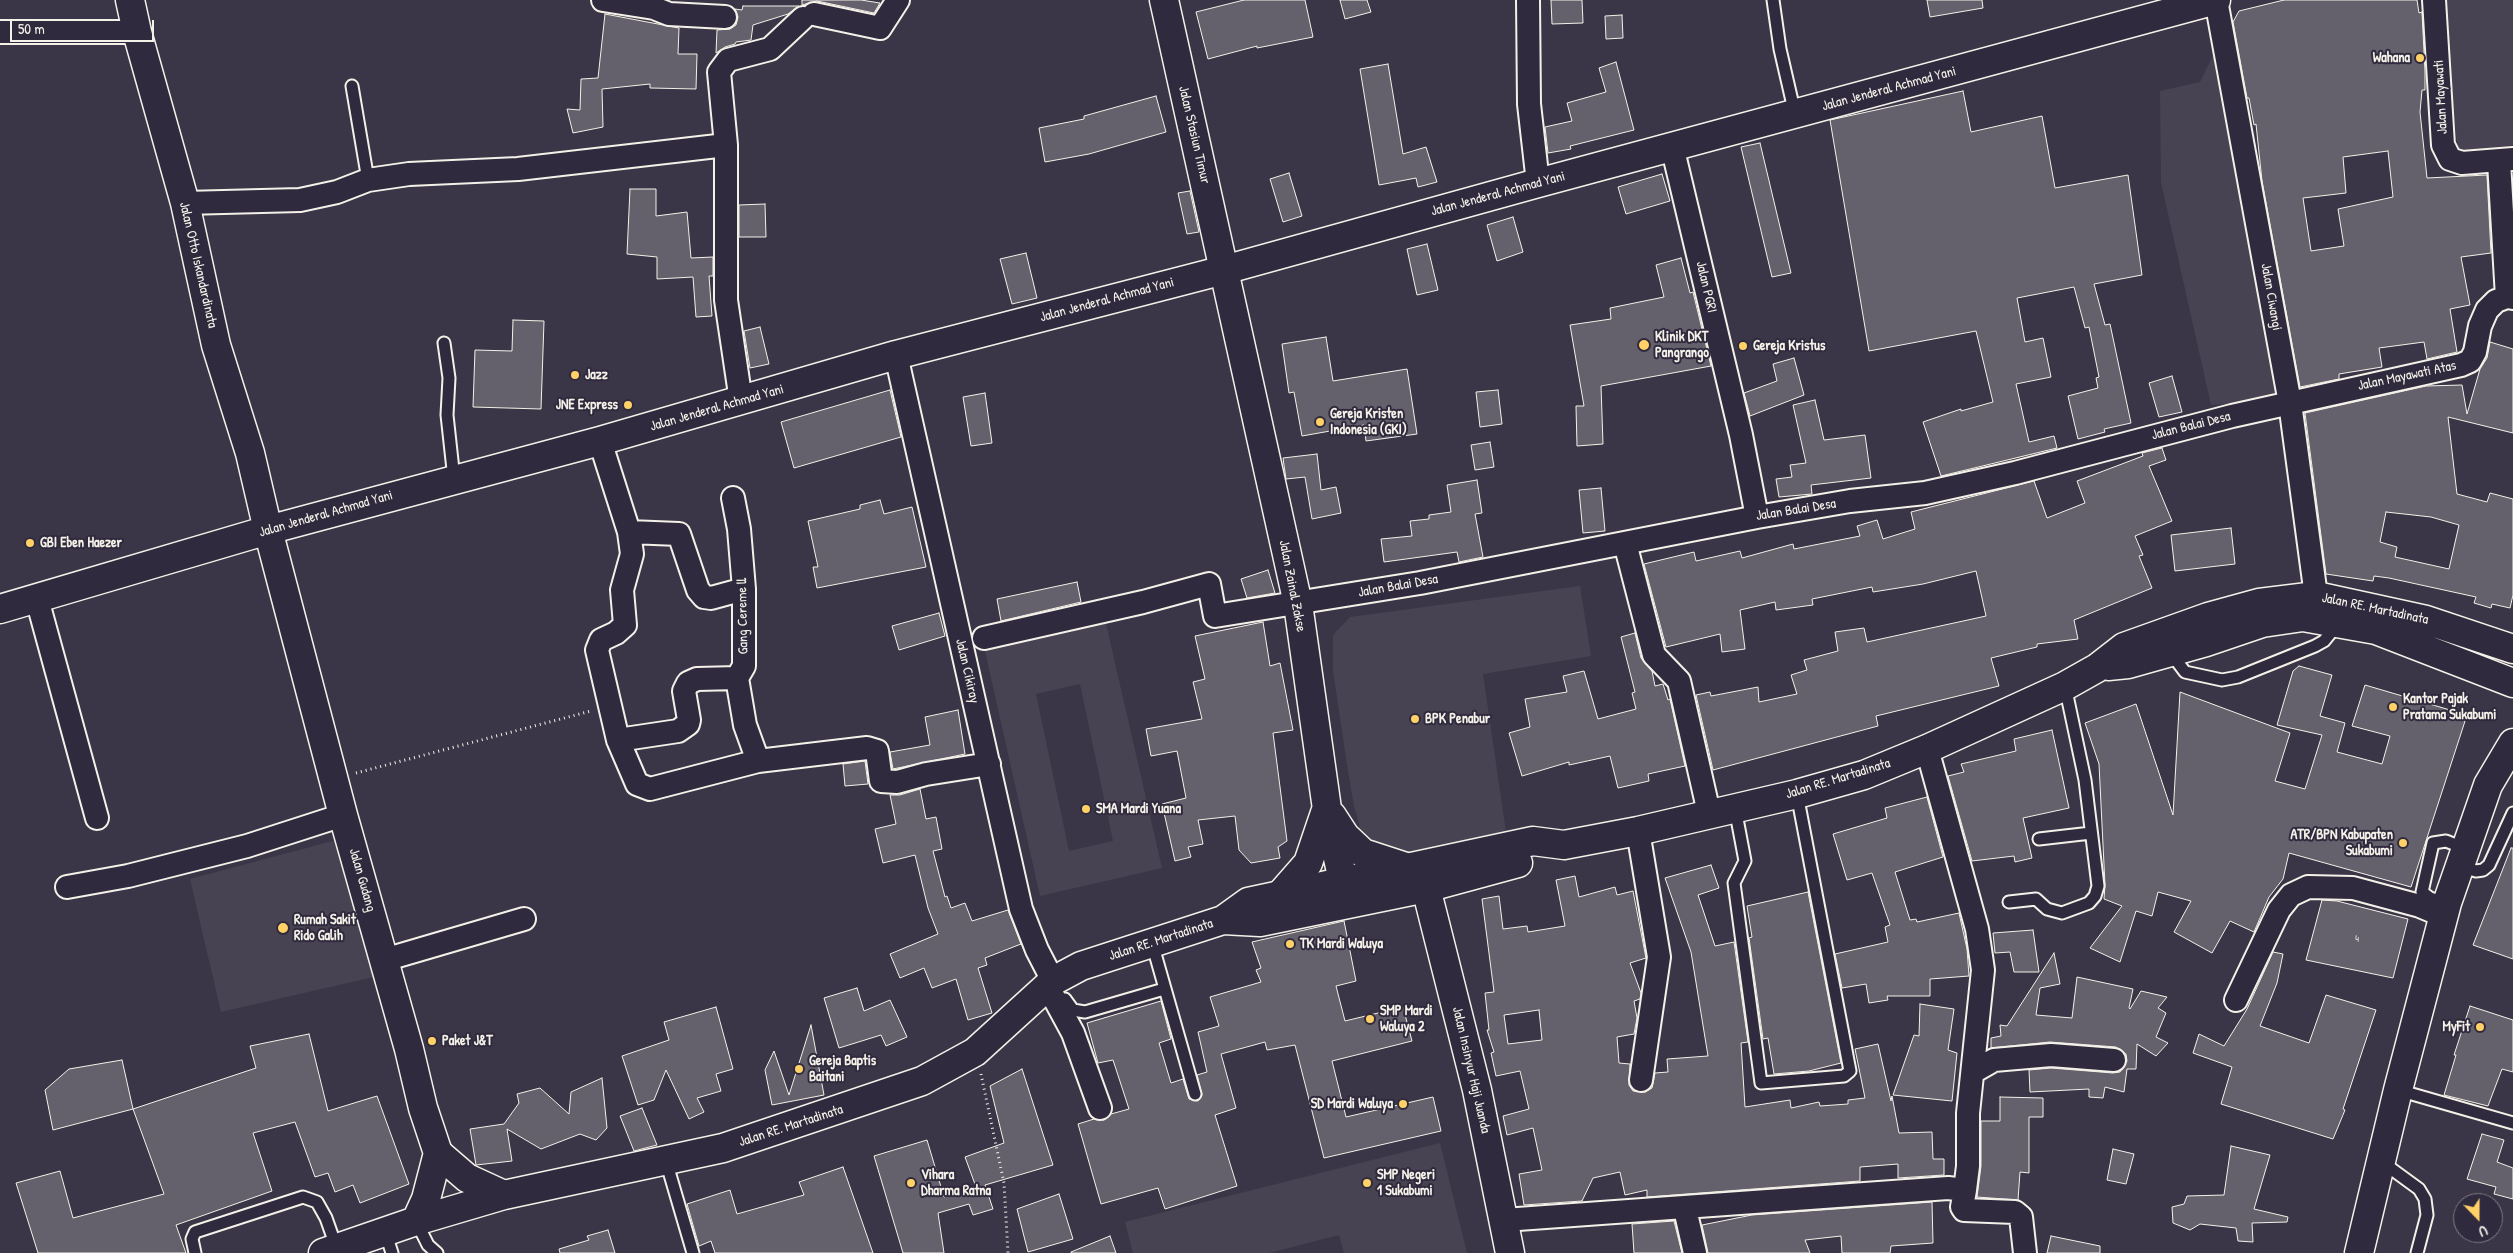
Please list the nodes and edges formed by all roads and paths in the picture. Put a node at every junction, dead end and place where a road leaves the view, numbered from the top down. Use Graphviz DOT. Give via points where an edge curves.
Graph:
graph roads {
  1 [pos="130,0"];
  2 [pos="603,0"];
  3 [pos="898,0"];
  4 [pos="1164,0"];
  5 [pos="1528,0"];
  6 [pos="1773,0"];
  7 [pos="2216,0"];
  8 [pos="2434,0"];
  9 [pos="2182,4"];
  10 [pos="725,17"];
  11 [pos="0,32"];
  12 [pos="136,32"];
  13 [pos="352,86"];
  14 [pos="1795,114"];
  15 [pos="726,145"];
  16 [pos="1672,146"];
  17 [pos="2506,160"];
  18 [pos="368,180"];
  19 [pos="1538,183"];
  20 [pos="185,203"];
  21 [pos="1224,270"];
  22 [pos="2510,298"];
  23 [pos="444,343"];
  24 [pos="896,356"];
  25 [pos="741,401"];
  26 [pos="2290,403"];
  27 [pos="600,441"];
  28 [pos="454,479"];
  29 [pos="733,498"];
  30 [pos="1757,517"];
  31 [pos="268,530"];
  32 [pos="629,532"];
  33 [pos="1625,543"];
  34 [pos="744,589"];
  35 [pos="2316,596"];
  36 [pos="37,599"];
  37 [pos="1298,604"];
  38 [pos="0,609"];
  39 [pos="2340,622"];
  40 [pos="984,638"];
  41 [pos="2513,649"];
  42 [pos="2170,652"];
  43 [pos="2097,668"];
  44 [pos="737,678"];
  45 [pos="2513,683"];
  46 [pos="2065,686"];
  47 [pos="599,712"];
  48 [pos="618,740"];
  49 [pos="2513,742"];
  50 [pos="1927,749"];
  51 [pos="758,761"];
  52 [pos="989,764"];
  53 [pos="334,779"];
  54 [pos="1797,794"];
  55 [pos="1326,809"];
  56 [pos="1722,810"];
  57 [pos="2513,813"];
  58 [pos="343,814"];
  59 [pos="97,818"];
  60 [pos="1638,831"];
  61 [pos="2091,832"];
  62 [pos="2039,839"];
  63 [pos="2463,858"];
  64 [pos="1419,878"];
  65 [pos="67,887"];
  66 [pos="1346,892"];
  67 [pos="1280,895"];
  68 [pos="2010,902"];
  69 [pos="2446,910"];
  70 [pos="524,919"];
  71 [pos="1224,920"];
  72 [pos="1152,943"];
  73 [pos="384,960"];
  74 [pos="1050,983"];
  75 [pos="1164,989"];
  76 [pos="2236,1000"];
  77 [pos="976,1052"];
  78 [pos="2114,1060"];
  79 [pos="1973,1072"];
  80 [pos="1641,1080"];
  81 [pos="2398,1090"];
  82 [pos="1195,1094"];
  83 [pos="1100,1108"];
  84 [pos="2513,1123"];
  85 [pos="438,1153"];
  86 [pos="666,1161"];
  87 [pos="2380,1161"];
  88 [pos="1964,1190"];
  89 [pos="504,1195"];
  90 [pos="1685,1208"];
  91 [pos="1504,1220"];
  92 [pos="416,1221"];
  93 [pos="388,1242"];
  94 [pos="330,1251"];
  95 [pos="195,1253"];
  96 [pos="437,1253"];
  97 [pos="693,1253"];
  98 [pos="1008,1253"];
  99 [pos="1510,1253"];
  100 [pos="1695,1253"];
  101 [pos="2025,1253"];
  102 [pos="2359,1253"];
  103 [pos="2417,1253"];
  1 -- 12 [label="main road, Jalan Otto Iskandardinata"];
  2 -- 10 [label="street" via="654,8 669,14"];
  3 -- 15 [label="street" via="880,28 808,16 770,49 734,57 722,66 719,72"];
  4 -- 21 [label="main road, Jalan Stasiun Timur"];
  5 -- 19 [label="street" via="1529,104"];
  6 -- 14 [label="lane" via="1780,50"];
  7 -- 9 [label="main road, Jalan Jenderal Achmad Yani"];
  7 -- 26 [label="street, Jalan Ciwangi"];
  8 -- 17 [label="street, Jalan Mayawati" via="2443,145 2450,159 2462,163"];
  9 -- 14 [label="main road, Jalan Jenderal Achmad Yani"];
  11 -- 12 [label="street"];
  12 -- 20 [label="main road, Jalan Otto Iskandardinata"];
  13 -- 18 [label="lane"];
  14 -- 16 [label="main road, Jalan Jenderal Achmad Yani"];
  15 -- 18 [label="street" via="518,169 408,174"];
  15 -- 25 [label="street" via="726,300"];
  16 -- 19 [label="main road, Jalan Jenderal Achmad Yani"];
  16 -- 30 [label="street, Jalan PGRI" via="1741,435"];
  17 -- 22 [label="street"];
  18 -- 20 [label="street" via="300,200"];
  19 -- 21 [label="main road, Jalan Jenderal Achmad Yani"];
  20 -- 31 [label="main road, Jalan Otto Iskandardinata" via="216,345 250,453"];
  21 -- 24 [label="main road, Jalan Jenderal Achmad Yani"];
  21 -- 37 [label="main road, Jalan Zainal Zakse"];
  22 -- 26 [label="street, Jalan Mayawati Atas" via="2496,301 2487,310 2470,361"];
  23 -- 28 [label="lane"];
  24 -- 25 [label="main road, Jalan Jenderal Achmad Yani"];
  24 -- 52 [label="street, Jalan Cikiray"];
  25 -- 27 [label="main road, Jalan Jenderal Achmad Yani"];
  26 -- 30 [label="street, Jalan Balai Desa" via="1924,494"];
  26 -- 35 [label="street, Jalan Ciwangi"];
  27 -- 28 [label="main road, Jalan Jenderal Achmad Yani"];
  27 -- 32 [label="street"];
  28 -- 31 [label="main road, Jalan Jenderal Achmad Yani"];
  29 -- 34 [label="street, Gang Cereme ll"];
  30 -- 33 [label="street, Jalan Balai Desa"];
  31 -- 36 [label="main road, Jalan Jenderal Achmad Yani"];
  31 -- 53 [label="main road, Jalan Gudang"];
  32 -- 34 [label="street" via="679,534 698,590 704,597"];
  32 -- 48 [label="street" via="632,554 622,590 624,625 598,644"];
  33 -- 37 [label="street, Jalan Balai Desa"];
  33 -- 56 [label="street" via="1654,655 1679,681"];
  34 -- 44 [label="street, Gang Cereme ll" via="744,666"];
  35 -- 41 [label="main road, Jalan RE. Martadinata" via="2426,620"];
  35 -- 43 [label="main road, Jalan RE. Martadinata" via="2259,603 2166,630 2124,647"];
  36 -- 38 [label="main road, Jalan Jenderal Achmad Yani"];
  36 -- 59 [label="street"];
  37 -- 40 [label="street, Jalan Balai Desa" via="1215,616 1209,584"];
  37 -- 55 [label="main road, Jalan Zainal Zakse"];
  39 -- 42 [label="main road, Jalan RE. Martadinata" via="2303,618 2262,623"];
  39 -- 42 [label="lane" via="2324,641 2315,646 2238,678 2222,680 2185,672"];
  39 -- 45 [label="main road, Jalan RE. Martadinata" via="2376,630"];
  42 -- 43 [label="main road, Jalan RE. Martadinata" via="2128,664"];
  43 -- 46 [label="main road, Jalan RE. Martadinata"];
  44 -- 48 [label="street" via="697,679 688,683 684,691 689,720 678,731"];
  44 -- 51 [label="street, Gang Cereme ll" via="745,724"];
  46 -- 50 [label="main road, Jalan RE. Martadinata"];
  46 -- 61 [label="lane" via="2085,780"];
  47 -- 53 [label="path" via="588,711"];
  48 -- 51 [label="street" via="632,777 644,788"];
  49 -- 63 [label="main road" via="2488,785"];
  50 -- 54 [label="main road, Jalan RE. Martadinata" via="1864,774"];
  50 -- 79 [label="street" via="1980,943 1983,970"];
  51 -- 52 [label="street" via="874,748 882,781 897,782"];
  52 -- 74 [label="street, Jalan Cikiray" via="1021,909"];
  53 -- 58 [label="main road, Jalan Gudang"];
  54 -- 56 [label="main road, Jalan RE. Martadinata"];
  54 -- 56 [label="lane" via="1850,1070 1844,1076 1761,1083 1734,883 1745,861"];
  55 -- 64 [label="main road" via="1345,836 1363,853"];
  55 -- 66 [label="main road, Jalan Zainal Zakse"];
  55 -- 67 [label="main road" via="1308,864"];
  56 -- 60 [label="main road, Jalan RE. Martadinata"];
  57 -- 63 [label="lane" via="2489,865 2476,872"];
  58 -- 65 [label="street" via="247,846 128,876"];
  58 -- 73 [label="main road, Jalan Gudang"];
  60 -- 64 [label="main road, Jalan RE. Martadinata" via="1564,845 1530,860"];
  60 -- 80 [label="street" via="1659,957"];
  61 -- 62 [label="lane"];
  61 -- 68 [label="lane" via="2098,886 2089,903 2062,913 2047,909 2036,900"];
  63 -- 69 [label="main road"];
  63 -- 69 [label="lane" via="2446,841 2433,842 2422,892"];
  64 -- 66 [label="main road, Jalan RE. Martadinata"];
  64 -- 91 [label="main road, Jalan Insinyur Haji Juanda" via="1477,1090"];
  66 -- 67 [label="main road, Jalan RE. Martadinata"];
  66 -- 71 [label="main road, Jalan RE. Martadinata" via="1260,922"];
  67 -- 71 [label="main road, Jalan RE. Martadinata" via="1248,902"];
  69 -- 76 [label="street" via="2353,888 2308,887 2292,895 2279,910"];
  69 -- 81 [label="main road"];
  70 -- 73 [label="street"];
  71 -- 72 [label="main road, Jalan RE. Martadinata"];
  72 -- 74 [label="main road, Jalan RE. Martadinata" via="1081,966"];
  72 -- 75 [label="lane"];
  73 -- 85 [label="main road, Jalan Gudang"];
  74 -- 75 [label="lane" via="1078,1012"];
  74 -- 77 [label="main road, Jalan RE. Martadinata"];
  74 -- 83 [label="street, Jalan Cikiray" via="1078,1044"];
  75 -- 82 [label="lane"];
  77 -- 86 [label="main road, Jalan RE. Martadinata" via="922,1081 857,1104 723,1148"];
  77 -- 98 [label="path" via="1004,1183"];
  78 -- 79 [label="street" via="2051,1055 1994,1060"];
  79 -- 88 [label="street"];
  81 -- 84 [label="lane"];
  81 -- 87 [label="main road"];
  85 -- 89 [label="main road" via="467,1178"];
  85 -- 92 [label="main road" via="426,1200"];
  86 -- 89 [label="main road, Jalan RE. Martadinata"];
  86 -- 97 [label="lane"];
  87 -- 102 [label="main road"];
  87 -- 103 [label="lane" via="2419,1189 2425,1199 2427,1215"];
  88 -- 90 [label="street" via="1948,1188"];
  88 -- 101 [label="street" via="1964,1210 2015,1212 2021,1217"];
  89 -- 92 [label="main road, Jalan RE. Martadinata"];
  90 -- 91 [label="street"];
  90 -- 100 [label="street"];
  91 -- 99 [label="main road, Jalan Insinyur Haji Juanda"];
  92 -- 93 [label="main road, Jalan RE. Martadinata"];
  92 -- 96 [label="lane" via="428,1245"];
  93 -- 94 [label="main road, Jalan RE. Martadinata"];
  94 -- 95 [label="lane" via="326,1218 317,1202 302,1197 196,1232 192,1239"];
}
